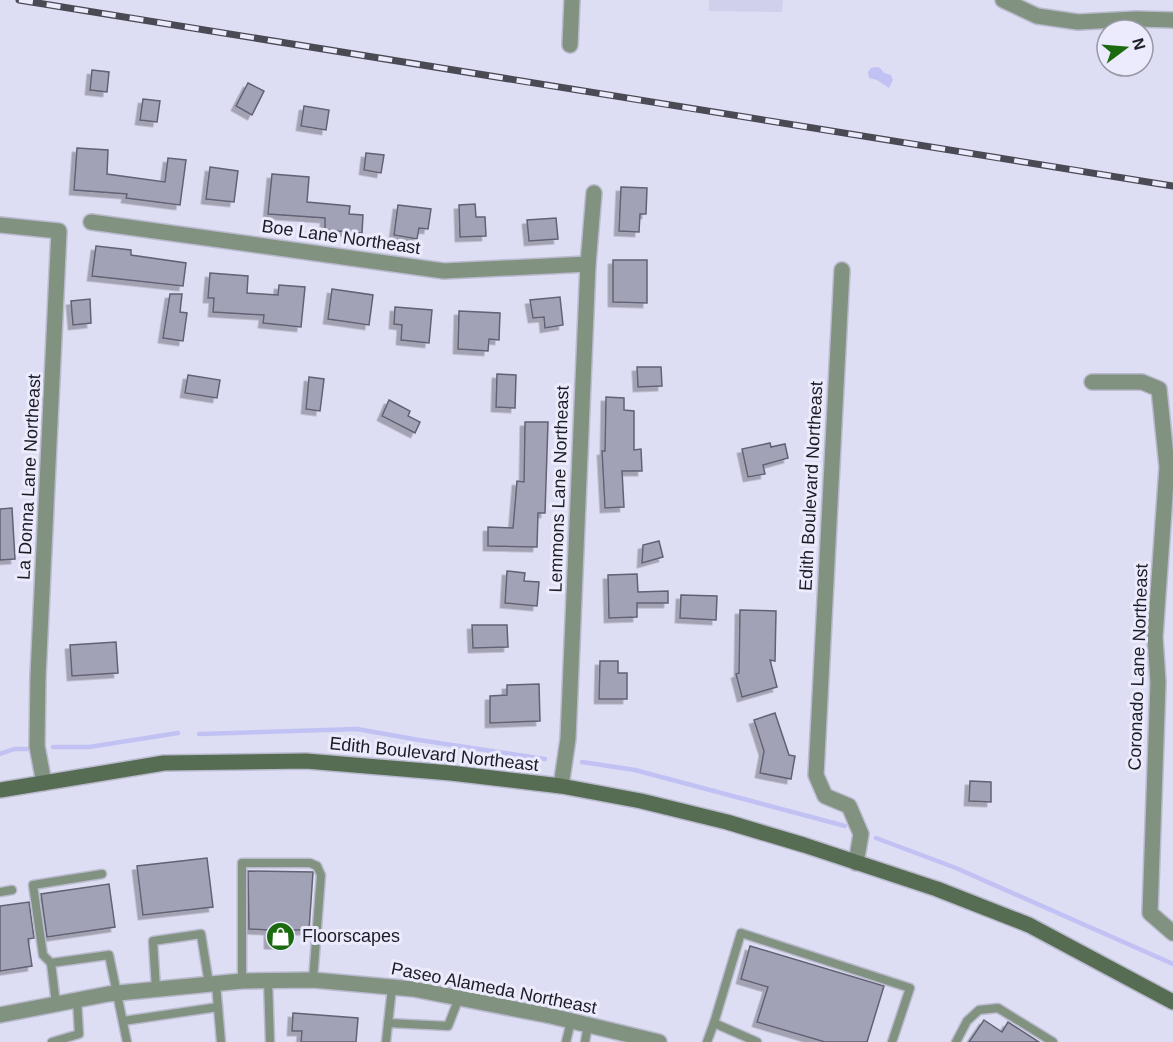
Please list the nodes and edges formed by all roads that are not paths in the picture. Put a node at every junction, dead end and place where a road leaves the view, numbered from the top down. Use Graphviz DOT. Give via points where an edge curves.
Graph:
graph roads {
  1 [pos="572,0"];
  2 [pos="1003,0"];
  3 [pos="1173,20"];
  4 [pos="570,45"];
  5 [pos="594,193"];
  6 [pos="91,222"];
  7 [pos="0,225"];
  8 [pos="588,264"];
  9 [pos="842,270"];
  10 [pos="1092,382"];
  11 [pos="44,783"];
  12 [pos="561,786"];
  13 [pos="0,790"];
  14 [pos="856,863"];
  15 [pos="102,874"];
  16 [pos="12,890"];
  17 [pos="0,892"];
  18 [pos="1173,933"];
  19 [pos="51,963"];
  20 [pos="268,980"];
  21 [pos="314,980"];
  22 [pos="242,981"];
  23 [pos="212,984"];
  24 [pos="392,987"];
  25 [pos="156,989"];
  26 [pos="118,993"];
  27 [pos="459,998"];
  28 [pos="78,999"];
  29 [pos="1173,1002"];
  30 [pos="56,1004"];
  31 [pos="218,1007"];
  32 [pos="0,1015"];
  33 [pos="123,1021"];
  34 [pos="571,1021"];
  35 [pos="388,1023"];
  36 [pos="714,1023"];
  37 [pos="588,1025"];
  38 [pos="52,1042"];
  39 [pos="127,1042"];
  40 [pos="221,1042"];
  41 [pos="270,1042"];
  42 [pos="386,1042"];
  43 [pos="566,1042"];
  44 [pos="585,1042"];
  45 [pos="659,1042"];
  46 [pos="707,1042"];
  47 [pos="757,1042"];
  48 [pos="892,1042"];
  49 [pos="956,1042"];
  50 [pos="1053,1042"];
  1 -- 4 [label="street"];
  2 -- 3 [label="street" via="1037,16 1078,22"];
  5 -- 8 [label="street, Lemmons Lane Northeast"];
  6 -- 8 [label="street, Boe Lane Northeast" via="444,271"];
  7 -- 11 [label="street, La Donna Lane Northeast" via="59,231 38,676 37,746"];
  8 -- 12 [label="street, Lemmons Lane Northeast" via="568,739"];
  9 -- 14 [label="street, Edith Boulevard Northeast" via="816,775 825,796 849,807 861,834"];
  10 -- 18 [label="street, Coronado Lane Northeast" via="1142,382 1159,389 1167,466 1155,637 1158,682 1150,913"];
  11 -- 12 [label="street, Edith Boulevard Northeast" via="164,764 306,761"];
  11 -- 13 [label="street, Edith Boulevard Northeast"];
  12 -- 14 [label="street, Edith Boulevard Northeast" via="727,822"];
  14 -- 29 [label="street, Edith Boulevard Northeast" via="937,889 1029,926"];
  15 -- 19 [label="lane" via="33,885 43,955"];
  16 -- 17 [label="lane"];
  19 -- 26 [label="lane" via="109,956"];
  19 -- 30 [label="lane"];
  20 -- 21 [label="street, Paseo Alameda Northeast"];
  20 -- 22 [label="street, Paseo Alameda Northeast"];
  20 -- 41 [label="lane"];
  21 -- 22 [label="lane" via="321,875 310,862 242,863"];
  21 -- 24 [label="street, Paseo Alameda Northeast"];
  22 -- 23 [label="street, Paseo Alameda Northeast"];
  23 -- 25 [label="street, Paseo Alameda Northeast"];
  23 -- 25 [label="lane" via="201,934 153,941"];
  23 -- 31 [label="lane"];
  24 -- 27 [label="street, Paseo Alameda Northeast"];
  24 -- 35 [label="lane"];
  25 -- 26 [label="street, Paseo Alameda Northeast"];
  26 -- 28 [label="street, Paseo Alameda Northeast"];
  26 -- 33 [label="lane"];
  27 -- 34 [label="street, Paseo Alameda Northeast"];
  27 -- 35 [label="lane" via="448,1026"];
  28 -- 30 [label="street, Paseo Alameda Northeast"];
  28 -- 38 [label="lane" via="79,1034"];
  30 -- 32 [label="street, Paseo Alameda Northeast"];
  31 -- 33 [label="lane"];
  31 -- 40 [label="lane"];
  33 -- 39 [label="lane"];
  34 -- 37 [label="street, Paseo Alameda Northeast"];
  34 -- 43 [label="lane"];
  35 -- 42 [label="lane"];
  36 -- 46 [label="lane"];
  36 -- 47 [label="lane"];
  36 -- 48 [label="lane" via="741,933 910,988"];
  37 -- 44 [label="lane"];
  37 -- 45 [label="street, Paseo Alameda Northeast"];
  49 -- 50 [label="lane" via="967,1021 979,1010 998,1008"];
}
